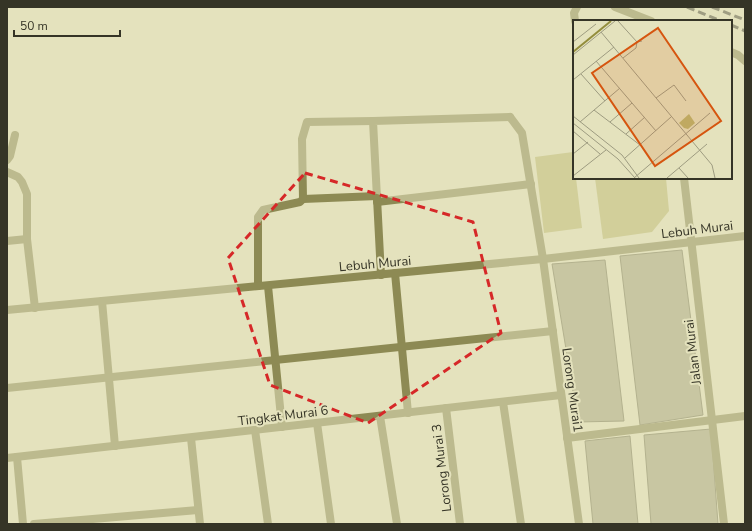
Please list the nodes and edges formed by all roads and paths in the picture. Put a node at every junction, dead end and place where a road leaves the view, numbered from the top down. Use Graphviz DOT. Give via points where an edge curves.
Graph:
graph roads {
  1 [pos="577,7"];
  2 [pos="615,7"];
  3 [pos="575,20"];
  4 [pos="648,20"];
  5 [pos="732,52"];
  6 [pos="745,61"];
  7 [pos="373,121"];
  8 [pos="15,135"];
  9 [pos="7,160"];
  10 [pos="7,172"];
  11 [pos="684,179"];
  12 [pos="531,184"];
  13 [pos="377,199"];
  14 [pos="303,200"];
  15 [pos="745,236"];
  16 [pos="27,239"];
  17 [pos="7,241"];
  18 [pos="691,242"];
  19 [pos="543,259"];
  20 [pos="395,273"];
  21 [pos="381,274"];
  22 [pos="258,286"];
  23 [pos="268,286"];
  24 [pos="102,301"];
  25 [pos="35,308"];
  26 [pos="7,310"];
  27 [pos="553,331"];
  28 [pos="402,347"];
  29 [pos="276,360"];
  30 [pos="108,377"];
  31 [pos="7,388"];
  32 [pos="562,395"];
  33 [pos="502,402"];
  34 [pos="446,408"];
  35 [pos="408,413"];
  36 [pos="380,416"];
  37 [pos="745,416"];
  38 [pos="712,420"];
  39 [pos="317,423"];
  40 [pos="282,427"];
  41 [pos="255,430"];
  42 [pos="191,438"];
  43 [pos="567,438"];
  44 [pos="115,446"];
  45 [pos="17,457"];
  46 [pos="7,458"];
  47 [pos="198,510"];
  48 [pos="23,524"];
  49 [pos="34,524"];
  50 [pos="200,524"];
  51 [pos="268,524"];
  52 [pos="331,524"];
  53 [pos="397,524"];
  54 [pos="460,524"];
  55 [pos="521,524"];
  56 [pos="579,524"];
  57 [pos="724,524"];
  1 -- 3 [label="street"];
  2 -- 4 [label="street"];
  5 -- 6 [label="street"];
  7 -- 12 [label="street, Lorong Murai1" via="510,117 522,133"];
  7 -- 13 [label="street"];
  7 -- 14 [label="street" via="307,122 302,139"];
  8 -- 9 [label="street"];
  10 -- 16 [label="street" via="18,177 27,194"];
  11 -- 18 [label="street, Jalan Murai"];
  12 -- 13 [label="street"];
  12 -- 19 [label="street, Lorong Murai1"];
  13 -- 14 [label="street"];
  13 -- 21 [label="street"];
  14 -- 22 [label="street" via="263,210 258,217"];
  15 -- 18 [label="street, Lebuh Murai"];
  16 -- 17 [label="street"];
  16 -- 25 [label="street"];
  18 -- 19 [label="street, Lebuh Murai"];
  18 -- 38 [label="street, Jalan Murai"];
  19 -- 20 [label="street, Lebuh Murai"];
  19 -- 27 [label="street, Lorong Murai1"];
  20 -- 21 [label="street, Lebuh Murai"];
  20 -- 28 [label="street"];
  21 -- 23 [label="street, Lebuh Murai"];
  22 -- 23 [label="street, Lebuh Murai"];
  22 -- 24 [label="street, Lebuh Murai"];
  23 -- 29 [label="street"];
  24 -- 25 [label="street, Lebuh Murai"];
  24 -- 30 [label="street"];
  25 -- 26 [label="street, Lebuh Murai"];
  27 -- 28 [label="street"];
  27 -- 32 [label="street, Lorong Murai1"];
  28 -- 29 [label="street"];
  28 -- 35 [label="street"];
  29 -- 30 [label="street"];
  29 -- 40 [label="street"];
  30 -- 31 [label="street"];
  30 -- 44 [label="street"];
  32 -- 33 [label="street, Tingkat Murai 6"];
  32 -- 43 [label="street, Lorong Murai1"];
  33 -- 34 [label="street, Tingkat Murai 6"];
  33 -- 55 [label="street"];
  34 -- 35 [label="street, Tingkat Murai 6"];
  34 -- 54 [label="street, Lorong Murai 3"];
  35 -- 36 [label="street, Tingkat Murai 6"];
  36 -- 39 [label="street, Tingkat Murai 6"];
  36 -- 53 [label="street"];
  37 -- 38 [label="street"];
  38 -- 43 [label="street"];
  38 -- 57 [label="street, Jalan Murai"];
  39 -- 40 [label="street, Tingkat Murai 6"];
  39 -- 52 [label="street"];
  40 -- 41 [label="street, Tingkat Murai 6"];
  41 -- 42 [label="street, Tingkat Murai 6"];
  41 -- 51 [label="street"];
  42 -- 44 [label="street, Tingkat Murai 6"];
  42 -- 47 [label="street"];
  43 -- 56 [label="street, Lorong Murai1"];
  44 -- 45 [label="street, Tingkat Murai 6"];
  45 -- 46 [label="street, Tingkat Murai 6"];
  45 -- 48 [label="street"];
  47 -- 49 [label="street"];
  47 -- 50 [label="street"];
}
